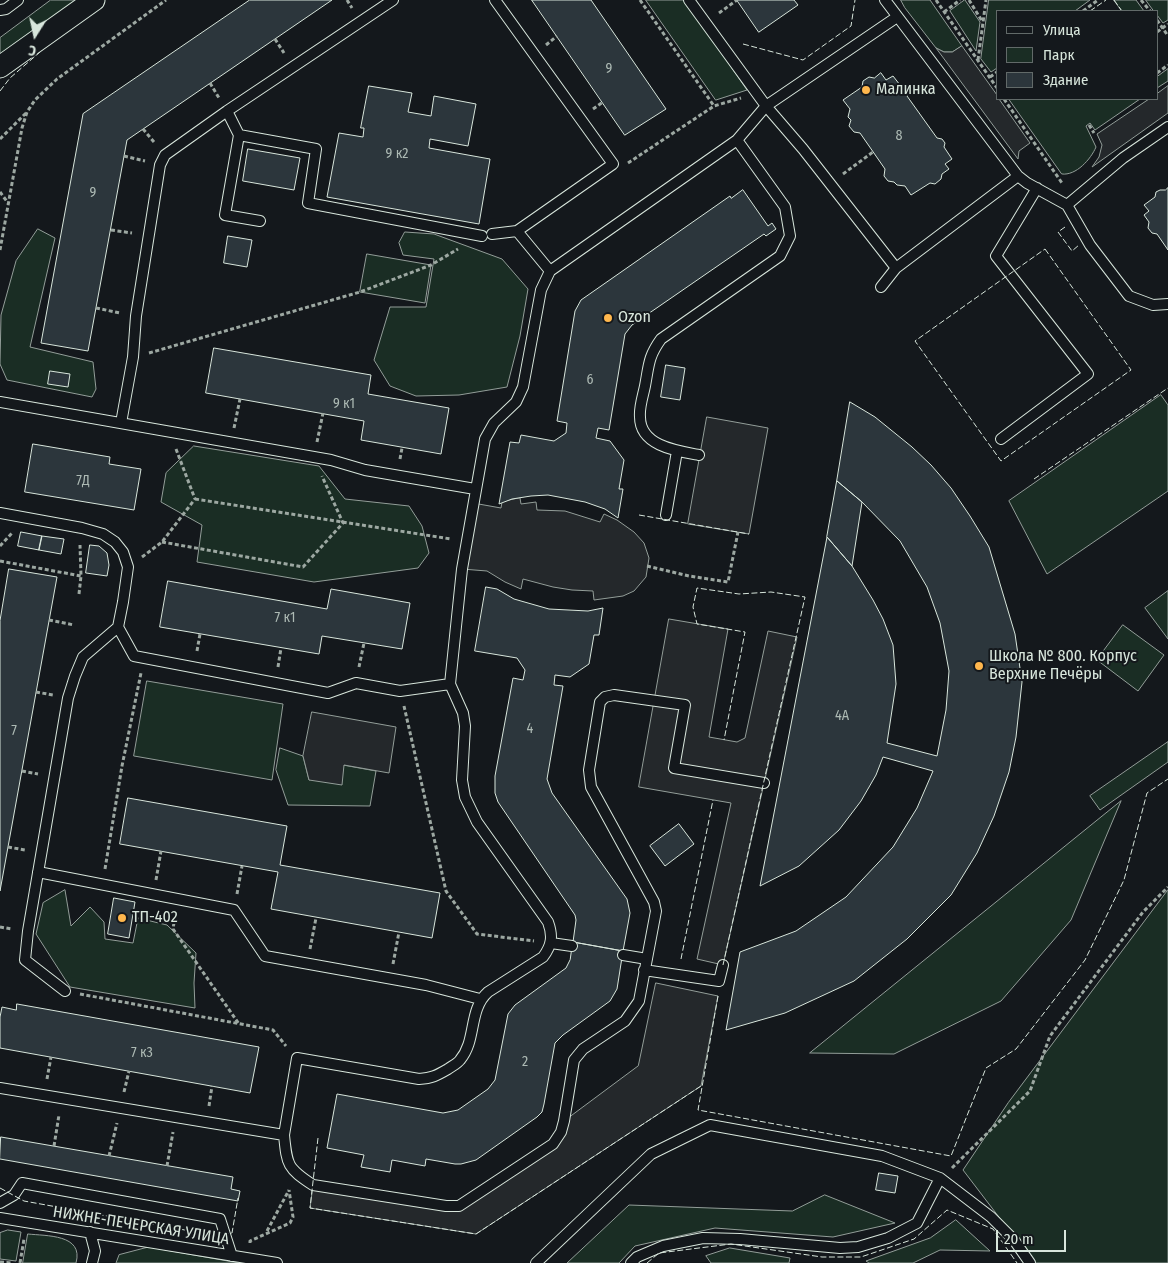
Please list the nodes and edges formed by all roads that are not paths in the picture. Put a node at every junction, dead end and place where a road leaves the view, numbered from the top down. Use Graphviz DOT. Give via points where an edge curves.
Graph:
graph roads {
  1 [pos="18,0"];
  2 [pos="94,0"];
  3 [pos="393,0"];
  4 [pos="495,0"];
  5 [pos="689,0"];
  6 [pos="885,0"];
  7 [pos="0,10"];
  8 [pos="897,17"];
  9 [pos="0,66"];
  10 [pos="766,106"];
  11 [pos="227,111"];
  12 [pos="1168,127"];
  13 [pos="239,135"];
  14 [pos="736,140"];
  15 [pos="1018,176"];
  16 [pos="1037,188"];
  17 [pos="1067,205"];
  18 [pos="260,221"];
  19 [pos="517,232"];
  20 [pos="896,268"];
  21 [pos="550,271"];
  22 [pos="881,287"];
  23 [pos="1168,304"];
  24 [pos="0,402"];
  25 [pos="121,423"];
  26 [pos="1002,439"];
  27 [pos="677,451"];
  28 [pos="699,455"];
  29 [pos="475,489"];
  30 [pos="0,512"];
  31 [pos="666,515"];
  32 [pos="118,627"];
  33 [pos="450,684"];
  34 [pos="764,783"];
  35 [pos="38,872"];
  36 [pos="551,943"];
  37 [pos="572,946"];
  38 [pos="623,955"];
  39 [pos="647,959"];
  40 [pos="723,965"];
  41 [pos="644,970"];
  42 [pos="65,991"];
  43 [pos="480,999"];
  44 [pos="0,1088"];
  45 [pos="284,1135"];
  46 [pos="940,1178"];
  47 [pos="0,1203"];
  48 [pos="0,1218"];
  49 [pos="90,1232"];
  50 [pos="232,1256"];
  51 [pos="92,1263"];
  52 [pos="277,1263"];
  53 [pos="536,1263"];
  54 [pos="631,1263"];
  55 [pos="1030,1263"];
  1 -- 7 [label="lane"];
  2 -- 9 [label="street"];
  3 -- 11 [label="lane"];
  4 -- 19 [label="lane" via="613,164"];
  5 -- 10 [label="lane"];
  6 -- 8 [label="lane"];
  8 -- 10 [label="lane"];
  8 -- 15 [label="lane"];
  10 -- 14 [label="lane"];
  10 -- 20 [label="lane"];
  11 -- 13 [label="lane"];
  11 -- 25 [label="lane" via="164,155 160,165 136,316 134,357"];
  12 -- 17 [label="lane" via="1123,158"];
  13 -- 18 [label="lane" via="225,215"];
  13 -- 19 [label="lane" via="316,149 308,203 487,235"];
  14 -- 21 [label="lane"];
  14 -- 27 [label="lane" via="785,207 790,236 780,256 660,339 651,354 639,418 645,433 660,446"];
  15 -- 16 [label="lane"];
  15 -- 20 [label="lane"];
  16 -- 17 [label="lane"];
  16 -- 26 [label="lane" via="996,256 1088,374"];
  17 -- 23 [label="lane" via="1090,245 1129,296 1153,305"];
  19 -- 21 [label="lane"];
  20 -- 22 [label="lane"];
  21 -- 29 [label="lane" via="541,290 523,387 516,402 494,423 485,439"];
  24 -- 25 [label="lane"];
  25 -- 29 [label="lane"];
  27 -- 28 [label="lane"];
  27 -- 31 [label="lane"];
  29 -- 33 [label="lane" via="462,569"];
  30 -- 32 [label="lane" via="82,528 116,542 128,567"];
  32 -- 33 [label="lane" via="134,656 328,693 356,682 400,691"];
  32 -- 35 [label="lane" via="83,657 74,676"];
  33 -- 36 [label="lane" via="463,712 465,726 462,780 465,797 477,822 548,922"];
  34 -- 39 [label="lane" via="674,768 685,705 614,695 600,702 589,770 591,787 654,902 656,911"];
  35 -- 42 [label="lane" via="25,960"];
  35 -- 43 [label="lane" via="234,910 265,956 426,985"];
  36 -- 37 [label="lane"];
  36 -- 43 [label="lane" via="543,957"];
  38 -- 39 [label="lane"];
  39 -- 41 [label="lane"];
  40 -- 41 [label="lane" via="719,981"];
  41 -- 45 [label="lane" via="639,1001 633,1012 625,1021 582,1049 574,1060 564,1121 553,1144 459,1206 313,1185 296,1174 287,1159"];
  43 -- 45 [label="lane" via="468,1048 459,1062 433,1078 419,1079 297,1058"];
  44 -- 45 [label="lane"];
  46 -- 53 [label="lane" via="882,1156 710,1125 651,1154"];
  46 -- 54 [label="lane" via="917,1223 888,1238 858,1247 703,1238 663,1246"];
  46 -- 55 [label="lane" via="991,1218 1014,1240"];
  47 -- 50 [label="lane" via="14,1195 22,1183 220,1218"];
  48 -- 49 [label="lane, НИЖНЕ-ПЕЧЕРСКАЯ УЛИЦА"];
  49 -- 50 [label="lane, НИЖНЕ-ПЕЧЕРСКАЯ УЛИЦА"];
  49 -- 51 [label="lane" via="96,1251"];
  50 -- 52 [label="lane, НИЖНЕ-ПЕЧЕРСКАЯ УЛИЦА"];
}
